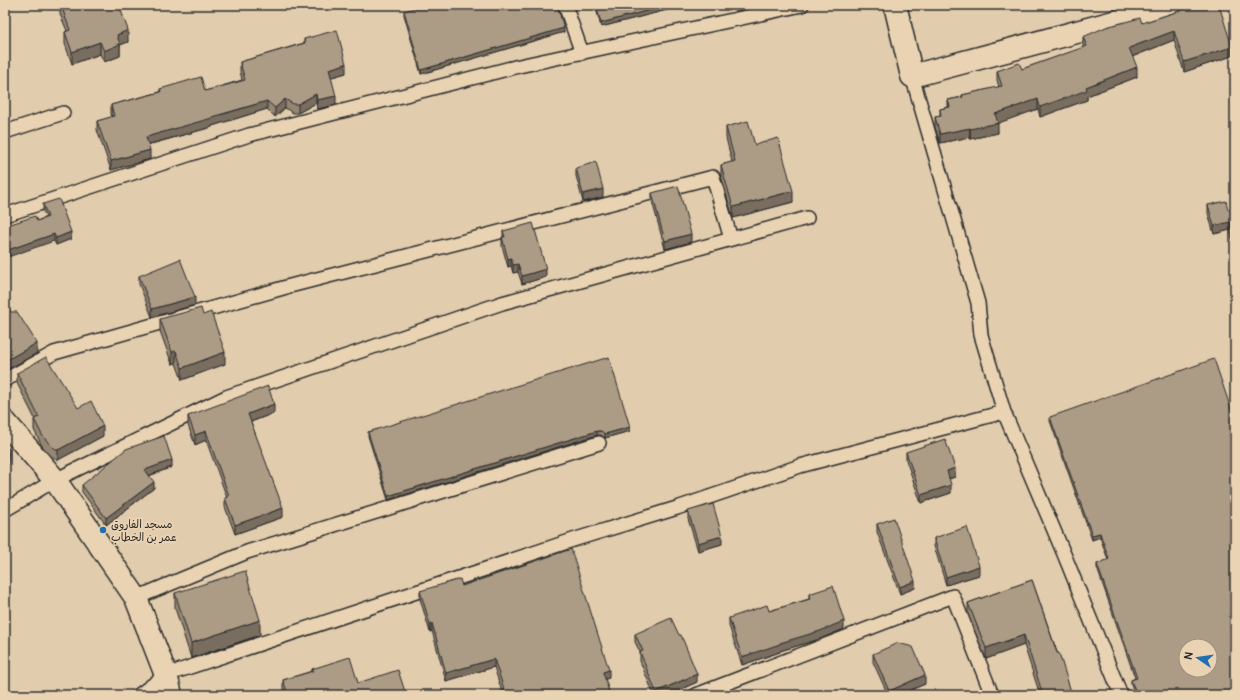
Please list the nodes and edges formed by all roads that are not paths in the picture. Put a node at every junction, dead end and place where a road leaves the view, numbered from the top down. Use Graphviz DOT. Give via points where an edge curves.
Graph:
graph roads {
  1 [pos="565,5"];
  2 [pos="802,5"];
  3 [pos="895,5"];
  4 [pos="1169,5"];
  5 [pos="582,53"];
  6 [pos="912,76"];
  7 [pos="63,113"];
  8 [pos="5,132"];
  9 [pos="5,215"];
  10 [pos="807,218"];
  11 [pos="731,239"];
  12 [pos="5,380"];
  13 [pos="1004,412"];
  14 [pos="5,422"];
  15 [pos="599,443"];
  16 [pos="55,480"];
  17 [pos="5,510"];
  18 [pos="136,598"];
  19 [pos="169,685"];
  20 [pos="139,695"];
  21 [pos="696,695"];
  22 [pos="992,695"];
  23 [pos="1121,695"];
  1 -- 5 [label="lane"];
  2 -- 5 [label="lane"];
  3 -- 6 [label="street"];
  4 -- 6 [label="street"];
  5 -- 9 [label="lane" via="511,68 250,135"];
  6 -- 13 [label="lane" via="978,303 981,335"];
  7 -- 8 [label="lane"];
  10 -- 11 [label="lane"];
  11 -- 12 [label="lane" via="712,177 290,286 54,353"];
  11 -- 16 [label="lane" via="502,303 226,397"];
  13 -- 19 [label="lane" via="800,466 573,540"];
  13 -- 23 [label="lane"];
  14 -- 16 [label="street"];
  15 -- 18 [label="lane" via="246,552"];
  16 -- 17 [label="lane"];
  16 -- 18 [label="street"];
  18 -- 19 [label="street"];
  19 -- 20 [label="lane"];
  21 -- 22 [label="lane" via="953,596"];
}
